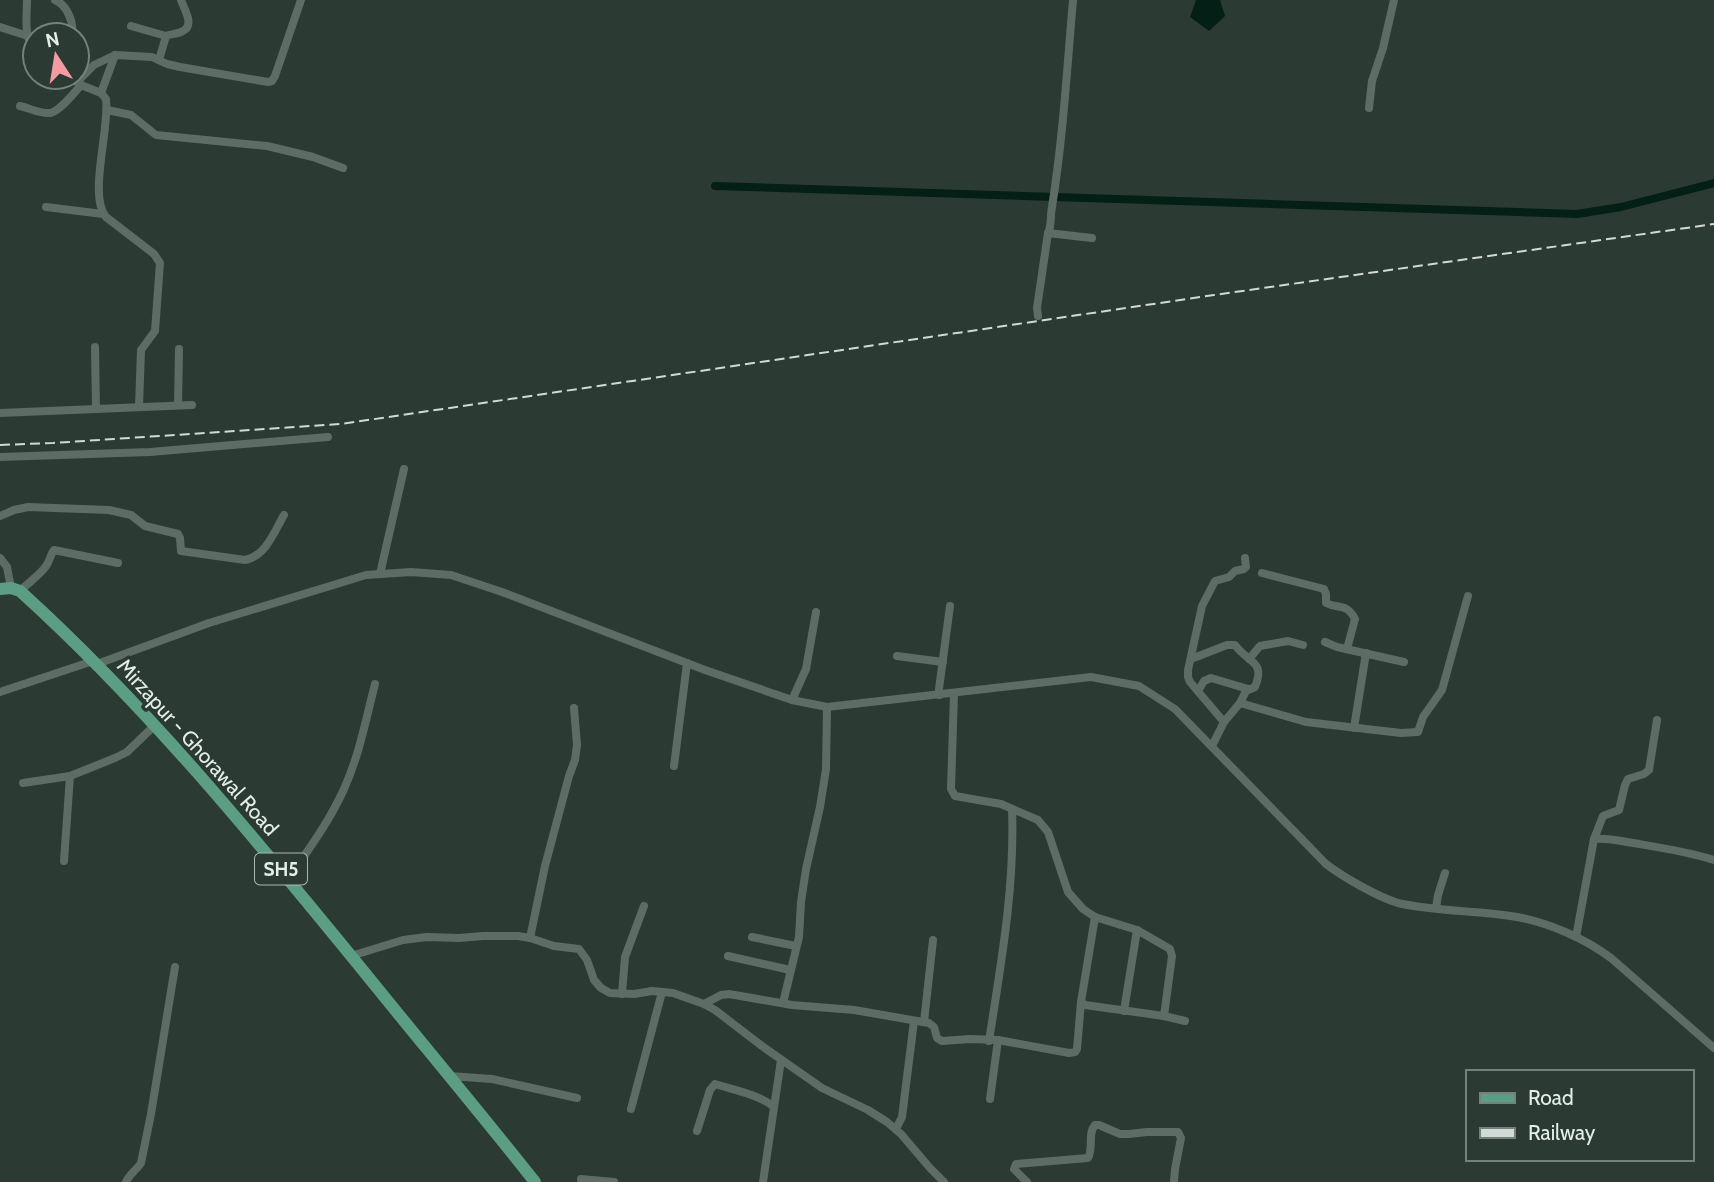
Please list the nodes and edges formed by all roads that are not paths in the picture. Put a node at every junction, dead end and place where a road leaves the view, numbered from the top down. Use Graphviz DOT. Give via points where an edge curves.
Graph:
graph roads {
  1 [pos="27,0"];
  2 [pos="55,0"];
  3 [pos="181,0"];
  4 [pos="301,0"];
  5 [pos="1073,0"];
  6 [pos="1394,0"];
  7 [pos="28,21"];
  8 [pos="71,21"];
  9 [pos="131,26"];
  10 [pos="0,27"];
  11 [pos="21,34"];
  12 [pos="166,36"];
  13 [pos="115,55"];
  14 [pos="159,60"];
  15 [pos="91,68"];
  16 [pos="91,89"];
  17 [pos="70,91"];
  18 [pos="101,93"];
  19 [pos="20,107"];
  20 [pos="1369,108"];
  21 [pos="107,110"];
  22 [pos="343,168"];
  23 [pos="46,207"];
  24 [pos="103,214"];
  25 [pos="1048,233"];
  26 [pos="1092,238"];
  27 [pos="1038,316"];
  28 [pos="95,347"];
  29 [pos="179,349"];
  30 [pos="178,405"];
  31 [pos="192,405"];
  32 [pos="139,407"];
  33 [pos="96,409"];
  34 [pos="0,413"];
  35 [pos="328,437"];
  36 [pos="0,457"];
  37 [pos="404,469"];
  38 [pos="284,515"];
  39 [pos="0,516"];
  40 [pos="0,558"];
  41 [pos="1245,558"];
  42 [pos="118,563"];
  43 [pos="380,570"];
  44 [pos="1262,573"];
  45 [pos="10,589"];
  46 [pos="1468,596"];
  47 [pos="950,606"];
  48 [pos="816,612"];
  49 [pos="1325,642"];
  50 [pos="1303,645"];
  51 [pos="1347,649"];
  52 [pos="1366,653"];
  53 [pos="898,656"];
  54 [pos="1191,659"];
  55 [pos="1249,659"];
  56 [pos="95,662"];
  57 [pos="943,662"];
  58 [pos="1404,662"];
  59 [pos="687,663"];
  60 [pos="375,684"];
  61 [pos="1248,689"];
  62 [pos="1198,691"];
  63 [pos="0,692"];
  64 [pos="939,692"];
  65 [pos="954,694"];
  66 [pos="793,697"];
  67 [pos="1240,703"];
  68 [pos="827,707"];
  69 [pos="574,708"];
  70 [pos="1657,720"];
  71 [pos="1224,722"];
  72 [pos="154,726"];
  73 [pos="1353,728"];
  74 [pos="1212,746"];
  75 [pos="674,765"];
  76 [pos="70,776"];
  77 [pos="23,783"];
  78 [pos="1012,809"];
  79 [pos="1594,839"];
  80 [pos="1714,860"];
  81 [pos="64,861"];
  82 [pos="1445,873"];
  83 [pos="289,878"];
  84 [pos="644,906"];
  85 [pos="1436,908"];
  86 [pos="1095,917"];
  87 [pos="1138,930"];
  88 [pos="1577,934"];
  89 [pos="752,937"];
  90 [pos="530,938"];
  91 [pos="933,940"];
  92 [pos="796,946"];
  93 [pos="351,956"];
  94 [pos="728,956"];
  95 [pos="175,967"];
  96 [pos="790,970"];
  97 [pos="662,992"];
  98 [pos="622,994"];
  99 [pos="1082,1002"];
  100 [pos="783,1003"];
  101 [pos="705,1004"];
  102 [pos="1124,1011"];
  103 [pos="1164,1016"];
  104 [pos="1185,1021"];
  105 [pos="919,1022"];
  106 [pos="993,1041"];
  107 [pos="1714,1048"];
  108 [pos="781,1060"];
  109 [pos="449,1076"];
  110 [pos="577,1098"];
  111 [pos="990,1099"];
  112 [pos="773,1106"];
  113 [pos="631,1108"];
  114 [pos="896,1129"];
  115 [pos="697,1131"];
  116 [pos="582,1179"];
  117 [pos="532,1180"];
  118 [pos="766,1181"];
  119 [pos="126,1182"];
  120 [pos="614,1182"];
  121 [pos="944,1182"];
  122 [pos="1027,1182"];
  123 [pos="1174,1182"];
  1 -- 7 [label="street"];
  2 -- 8 [label="street" via="67,9"];
  3 -- 12 [label="street" via="188,26"];
  4 -- 14 [label="street" via="272,81"];
  5 -- 25 [label="street" via="1062,137"];
  6 -- 20 [label="street"];
  9 -- 12 [label="street"];
  10 -- 11 [label="street"];
  12 -- 14 [label="street"];
  13 -- 14 [label="street"];
  13 -- 15 [label="street"];
  13 -- 18 [label="street"];
  16 -- 18 [label="street"];
  17 -- 19 [label="street" via="53,112"];
  18 -- 21 [label="street"];
  21 -- 22 [label="street" via="131,115 156,135 267,146"];
  21 -- 24 [label="street" via="99,194"];
  23 -- 24 [label="street"];
  24 -- 32 [label="street" via="160,262 155,331 141,350"];
  25 -- 26 [label="street"];
  25 -- 27 [label="street"];
  28 -- 33 [label="street"];
  29 -- 30 [label="street"];
  30 -- 31 [label="street"];
  30 -- 32 [label="street"];
  32 -- 33 [label="street"];
  33 -- 34 [label="street"];
  35 -- 36 [label="street" via="175,450"];
  37 -- 43 [label="street"];
  38 -- 39 [label="street" via="262,552 245,560 181,551 178,534 109,510 28,507"];
  40 -- 45 [label="street"];
  41 -- 54 [label="street" via="1244,569 1212,586 1202,606"];
  42 -- 45 [label="street" via="54,550 45,568"];
  43 -- 56 [label="street"];
  43 -- 59 [label="street" via="452,575"];
  44 -- 51 [label="street" via="1324,589 1326,603 1353,614"];
  45 -- 56 [label="main road, Mirzapur - Ghorawal Road / SH5"];
  46 -- 73 [label="street" via="1442,690 1418,732"];
  47 -- 57 [label="street"];
  48 -- 66 [label="street" via="806,669"];
  49 -- 51 [label="street"];
  50 -- 55 [label="street" via="1288,641 1260,646"];
  51 -- 52 [label="street"];
  52 -- 58 [label="street"];
  52 -- 73 [label="street"];
  53 -- 57 [label="street"];
  54 -- 55 [label="street" via="1230,644"];
  54 -- 62 [label="street" via="1188,677"];
  55 -- 61 [label="street" via="1260,673 1255,687"];
  56 -- 63 [label="street"];
  56 -- 72 [label="main road, Mirzapur - Ghorawal Road / SH5"];
  57 -- 64 [label="street"];
  59 -- 66 [label="street"];
  59 -- 75 [label="street"];
  60 -- 83 [label="street" via="345,787"];
  61 -- 62 [label="street" via="1211,678"];
  61 -- 67 [label="street"];
  62 -- 71 [label="street"];
  64 -- 65 [label="street"];
  64 -- 68 [label="street"];
  65 -- 74 [label="street" via="1091,677 1111,680 1139,686 1175,709"];
  65 -- 78 [label="street" via="953,793"];
  66 -- 68 [label="street"];
  67 -- 71 [label="street"];
  67 -- 73 [label="street" via="1296,720"];
  68 -- 92 [label="street" via="825,769"];
  69 -- 90 [label="street" via="575,760"];
  70 -- 79 [label="street" via="1649,770 1628,779 1619,810 1603,816"];
  71 -- 74 [label="street"];
  72 -- 76 [label="street" via="127,752"];
  72 -- 83 [label="main road, Mirzapur - Ghorawal Road / SH5"];
  74 -- 85 [label="street" via="1342,876 1395,902"];
  76 -- 77 [label="street"];
  76 -- 81 [label="street"];
  78 -- 86 [label="street" via="1044,825 1068,892"];
  78 -- 106 [label="street" via="1008,908"];
  79 -- 80 [label="street"];
  79 -- 88 [label="street"];
  82 -- 85 [label="street"];
  83 -- 93 [label="main road, Mirzapur - Ghorawal Road / SH5"];
  84 -- 98 [label="street" via="625,957"];
  85 -- 88 [label="street" via="1516,917"];
  86 -- 87 [label="street"];
  86 -- 99 [label="street"];
  87 -- 102 [label="street"];
  87 -- 103 [label="street" via="1172,952"];
  88 -- 107 [label="street"];
  89 -- 92 [label="street"];
  90 -- 93 [label="street" via="412,938"];
  90 -- 98 [label="street" via="579,949 598,985"];
  91 -- 105 [label="street"];
  92 -- 96 [label="street"];
  93 -- 109 [label="main road, Mirzapur - Ghorawal Road / SH5"];
  94 -- 96 [label="street"];
  95 -- 119 [label="street" via="141,1163"];
  96 -- 100 [label="street"];
  97 -- 98 [label="street"];
  97 -- 101 [label="street"];
  97 -- 113 [label="street"];
  99 -- 102 [label="street"];
  99 -- 106 [label="street" via="1077,1049 1072,1053"];
  100 -- 101 [label="street" via="729,994"];
  100 -- 105 [label="street"];
  101 -- 108 [label="street"];
  102 -- 103 [label="street"];
  103 -- 104 [label="street"];
  105 -- 106 [label="street" via="932,1025 939,1040"];
  105 -- 114 [label="street"];
  106 -- 111 [label="street"];
  108 -- 112 [label="street"];
  108 -- 114 [label="street"];
  109 -- 110 [label="street" via="492,1079"];
  109 -- 117 [label="main road, Mirzapur - Ghorawal Road / SH5"];
  112 -- 115 [label="street" via="715,1084"];
  112 -- 118 [label="street"];
  114 -- 121 [label="street"];
  116 -- 120 [label="street"];
  122 -- 123 [label="street" via="1014,1169 1016,1164 1088,1158 1095,1125 1129,1135 1178,1132"];
}
